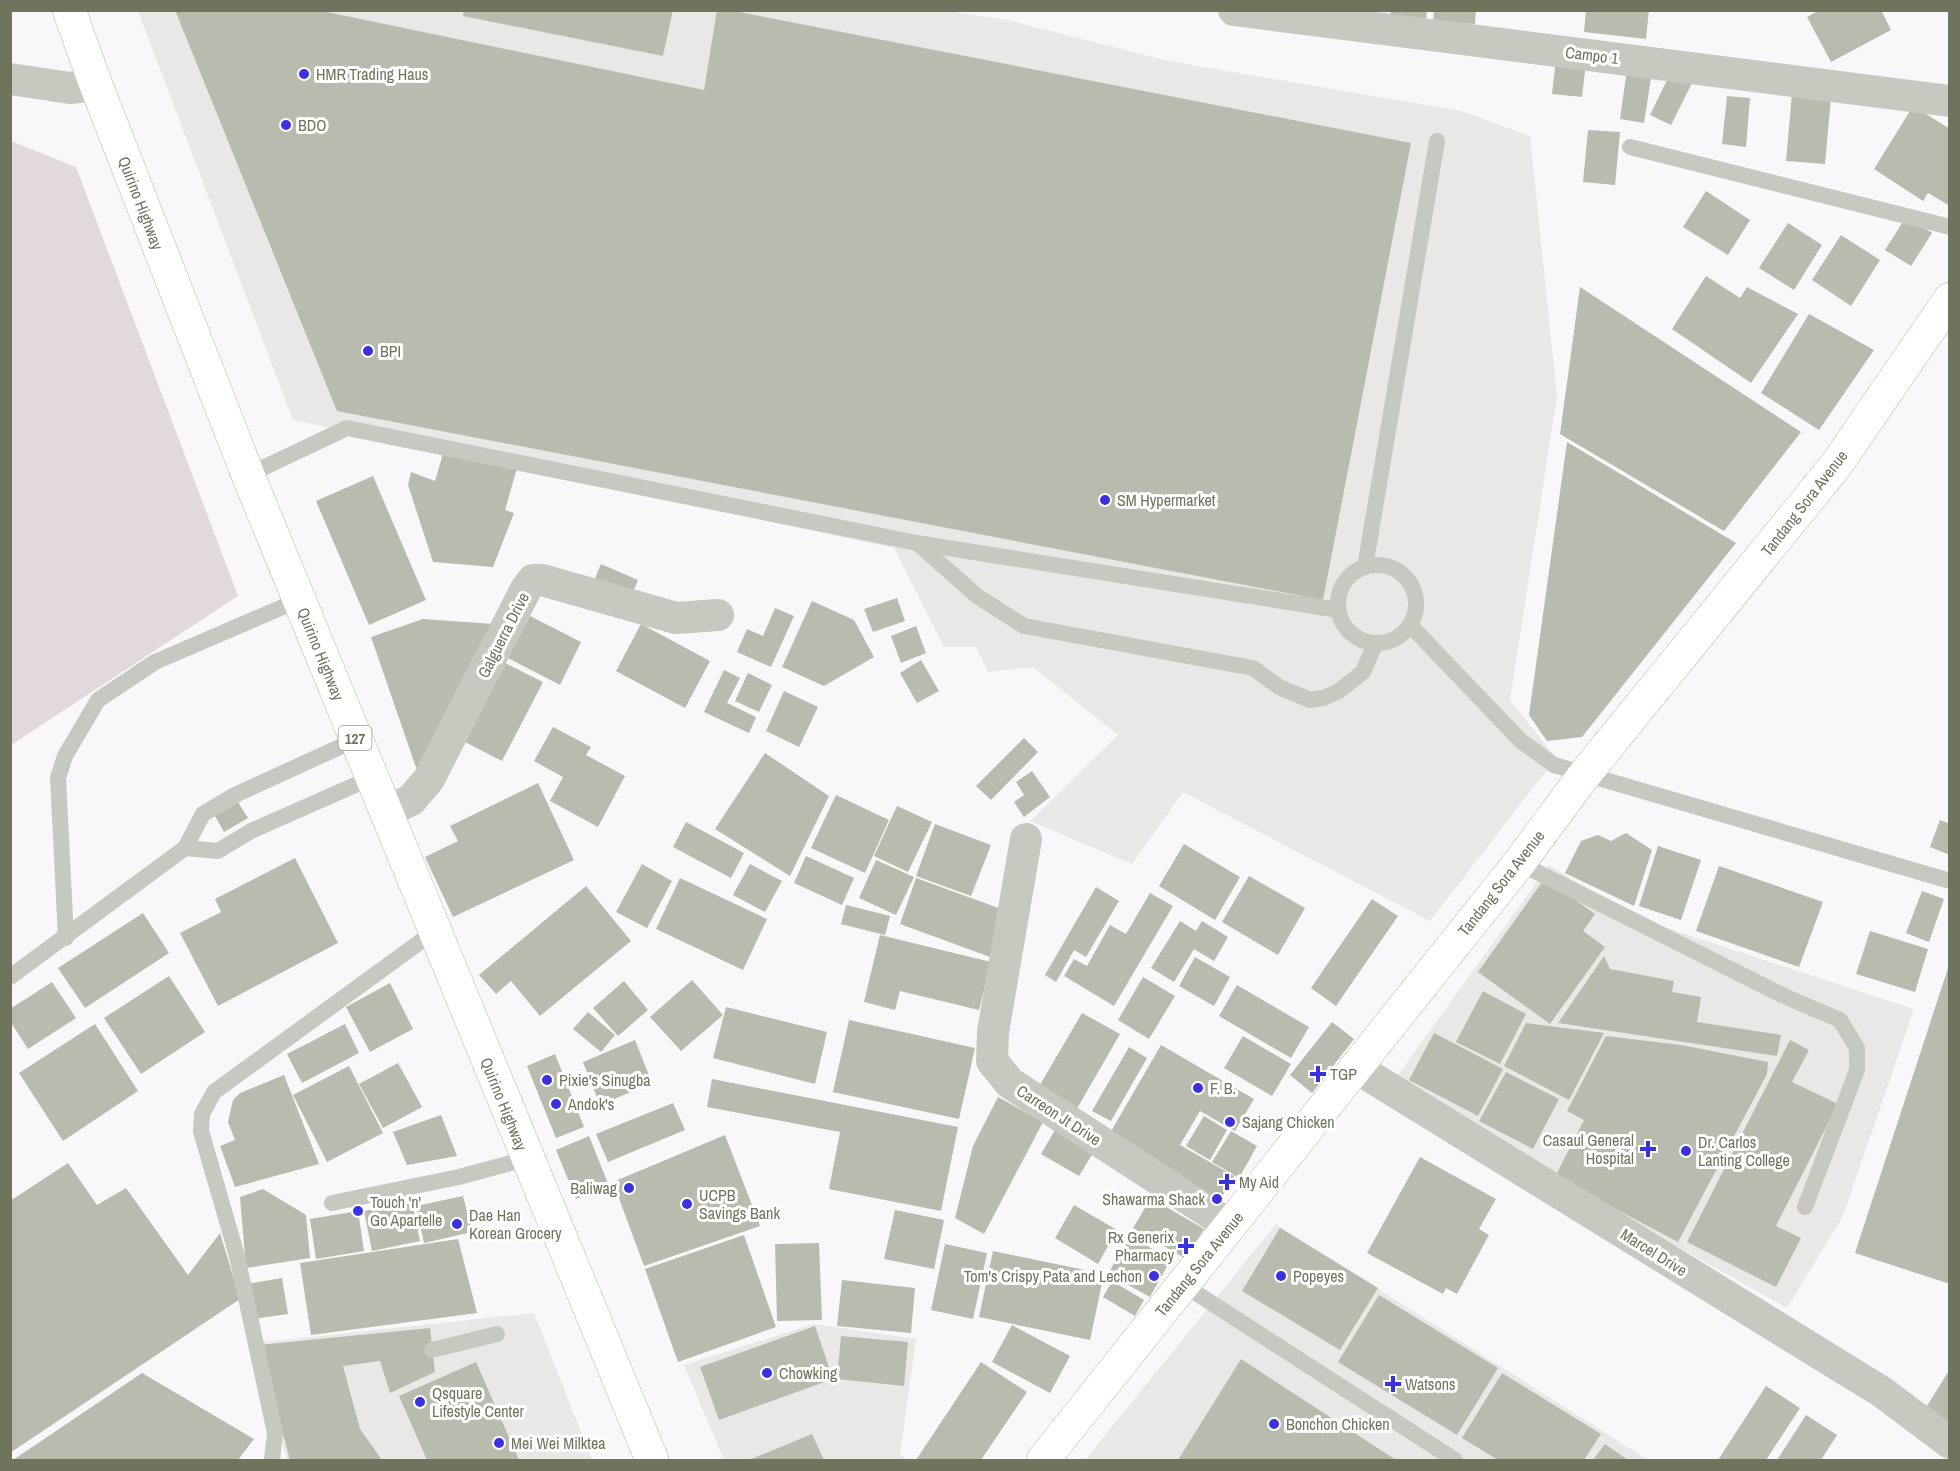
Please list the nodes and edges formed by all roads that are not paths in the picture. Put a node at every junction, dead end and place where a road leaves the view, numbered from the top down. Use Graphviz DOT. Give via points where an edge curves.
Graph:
graph roads {
  1 [pos="69,10"];
  2 [pos="1234,10"];
  3 [pos="10,79"];
  4 [pos="96,85"];
  5 [pos="1950,101"];
  6 [pos="1437,141"];
  7 [pos="1630,147"];
  8 [pos="1950,227"];
  9 [pos="1950,299"];
  10 [pos="248,475"];
  11 [pos="917,543"];
  12 [pos="1365,567"];
  13 [pos="299,600"];
  14 [pos="1338,610"];
  15 [pos="718,615"];
  16 [pos="1410,625"];
  17 [pos="1375,644"];
  18 [pos="355,740"];
  19 [pos="1585,774"];
  20 [pos="371,778"];
  21 [pos="386,812"];
  22 [pos="1026,840"];
  23 [pos="185,848"];
  24 [pos="1519,862"];
  25 [pos="1950,880"];
  26 [pos="435,931"];
  27 [pos="66,938"];
  28 [pos="10,977"];
  29 [pos="1354,1068"];
  30 [pos="526,1159"];
  31 [pos="332,1203"];
  32 [pos="1805,1207"];
  33 [pos="1229,1226"];
  34 [pos="1182,1284"];
  35 [pos="497,1334"];
  36 [pos="432,1350"];
  37 [pos="1950,1443"];
  38 [pos="1045,1460"];
  39 [pos="272,1461"];
  40 [pos="651,1461"];
  41 [pos="1455,1461"];
  1 -- 4 [label="main road, Quirino Highway / 127"];
  2 -- 5 [label="street, Campo 1"];
  3 -- 4 [label="street" via="70,88"];
  4 -- 10 [label="main road, Quirino Highway / 127"];
  6 -- 12 [label="lane"];
  7 -- 8 [label="lane"];
  9 -- 19 [label="main road, Tandang Sora Avenue" via="1836,465"];
  10 -- 11 [label="lane" via="347,428"];
  10 -- 13 [label="main road, Quirino Highway / 127"];
  11 -- 14 [label="lane"];
  11 -- 17 [label="lane" via="977,596 1024,626 1252,668 1279,687 1310,700 1339,691 1363,672"];
  12 -- 14 [label="lane" via="1344,584"];
  12 -- 16 [label="lane" via="1385,567 1404,575 1416,599"];
  13 -- 18 [label="main road, Quirino Highway / 127"];
  13 -- 27 [label="lane" via="155,662 98,700 65,756 58,778"];
  14 -- 17 [label="lane" via="1351,634"];
  15 -- 21 [label="street, Galguerra Drive" via="676,618 533,580 429,779 411,800"];
  16 -- 17 [label="lane" via="1395,639"];
  16 -- 19 [label="lane" via="1521,741 1554,765"];
  18 -- 20 [label="main road, Quirino Highway / 127"];
  18 -- 23 [label="lane" via="235,795 203,814"];
  19 -- 24 [label="main road, Tandang Sora Avenue"];
  19 -- 25 [label="lane"];
  20 -- 21 [label="main road, Quirino Highway / 127"];
  20 -- 23 [label="lane" via="251,831 218,851"];
  21 -- 26 [label="main road, Quirino Highway / 127"];
  22 -- 33 [label="street, Carreon Jt Drive" via="993,1032 992,1061 1010,1083"];
  23 -- 27 [label="lane"];
  24 -- 29 [label="main road, Tandang Sora Avenue"];
  24 -- 32 [label="lane" via="1774,991 1840,1020 1857,1048 1857,1070"];
  26 -- 30 [label="main road, Quirino Highway / 127"];
  26 -- 39 [label="lane" via="214,1092 202,1114 201,1131 237,1256 275,1433"];
  27 -- 28 [label="lane"];
  29 -- 33 [label="main road, Tandang Sora Avenue"];
  29 -- 37 [label="street, Marcel Drive" via="1882,1392"];
  30 -- 31 [label="lane"];
  30 -- 40 [label="main road, Quirino Highway / 127" via="576,1271"];
  33 -- 34 [label="main road, Tandang Sora Avenue"];
  34 -- 38 [label="main road, Tandang Sora Avenue"];
  34 -- 41 [label="lane"];
  35 -- 36 [label="lane"];
}
